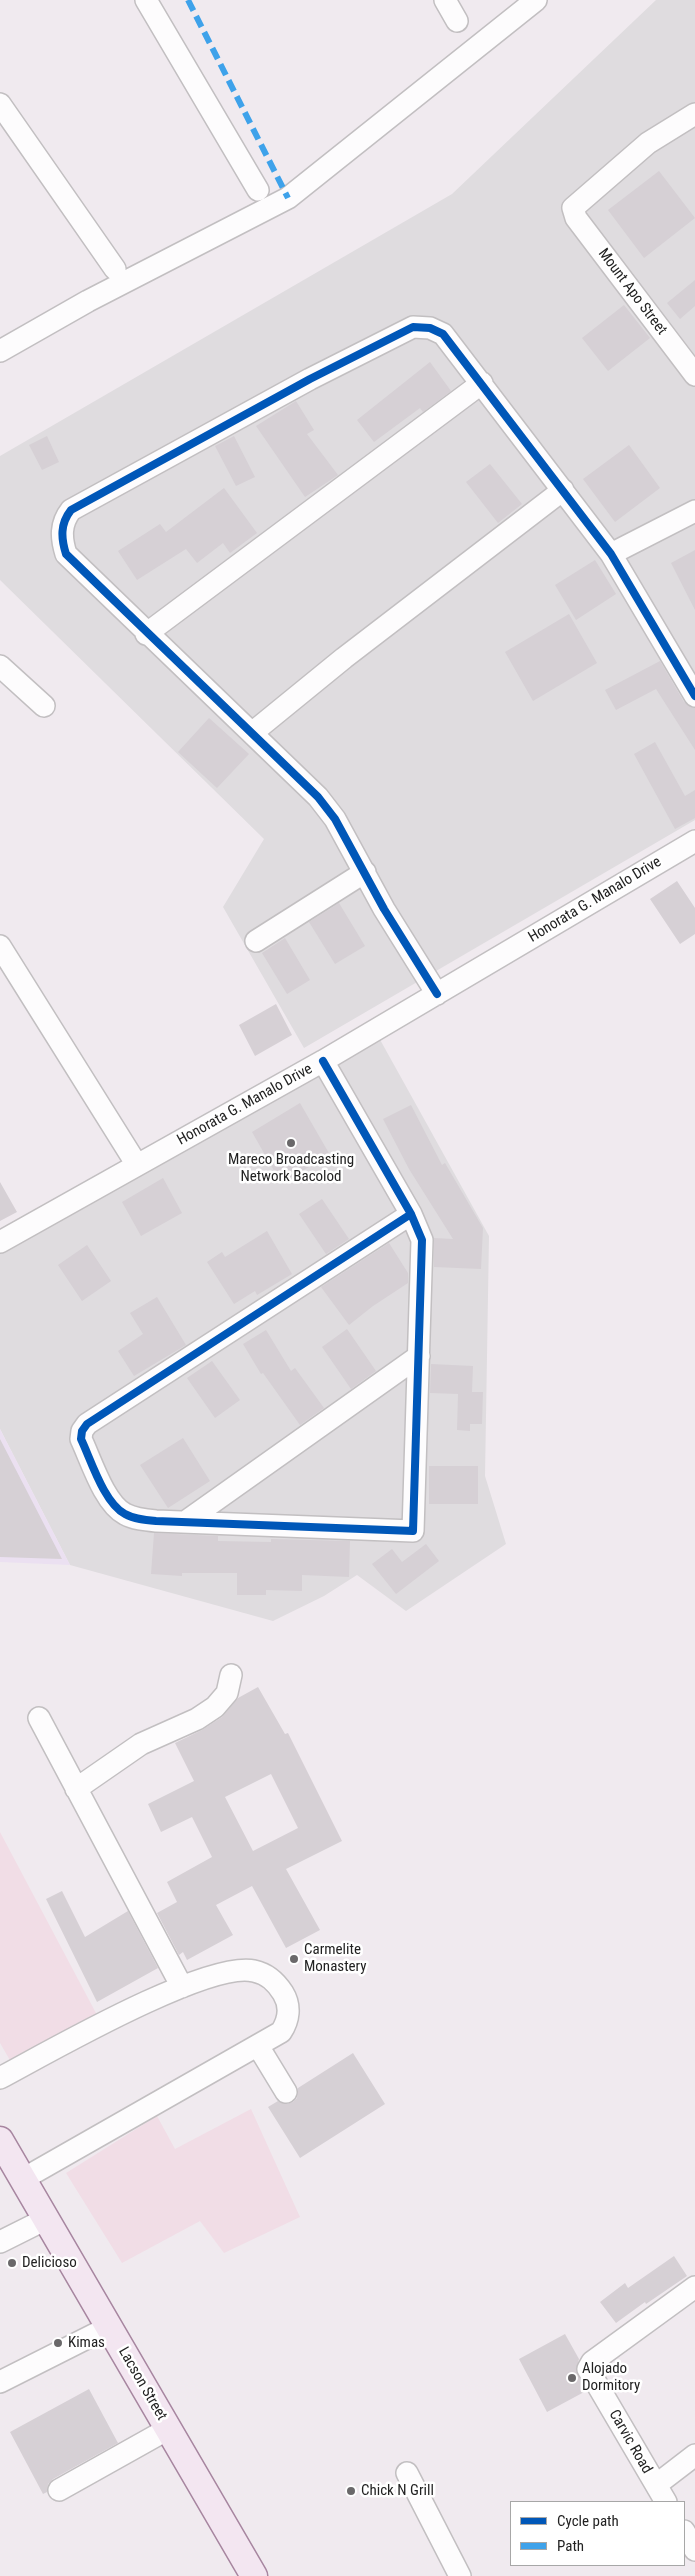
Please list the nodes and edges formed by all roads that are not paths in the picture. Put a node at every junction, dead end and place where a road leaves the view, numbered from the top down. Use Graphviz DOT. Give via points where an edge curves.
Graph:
graph roads {
  1 [pos="146,0"];
  2 [pos="445,0"];
  3 [pos="536,0"];
  4 [pos="457,21"];
  5 [pos="0,104"];
  6 [pos="695,114"];
  7 [pos="258,190"];
  8 [pos="115,269"];
  9 [pos="0,351"];
  10 [pos="695,375"];
  11 [pos="482,383"];
  12 [pos="563,490"];
  13 [pos="695,511"];
  14 [pos="611,554"];
  15 [pos="146,634"];
  16 [pos="4,675"];
  17 [pos="695,696"];
  18 [pos="44,706"];
  19 [pos="252,733"];
  20 [pos="695,841"];
  21 [pos="365,872"];
  22 [pos="256,941"];
  23 [pos="0,946"];
  24 [pos="436,994"];
  25 [pos="323,1061"];
  26 [pos="137,1165"];
  27 [pos="410,1214"];
  28 [pos="0,1242"];
  29 [pos="419,1356"];
  30 [pos="185,1522"];
  31 [pos="231,1675"];
  32 [pos="39,1718"];
  33 [pos="76,1789"];
  34 [pos="182,1986"];
  35 [pos="258,2046"];
  36 [pos="0,2078"];
  37 [pos="286,2092"];
  38 [pos="0,2140"];
  39 [pos="23,2179"];
  40 [pos="46,2219"];
  41 [pos="0,2242"];
  42 [pos="695,2288"];
  43 [pos="109,2327"];
  44 [pos="0,2382"];
  45 [pos="168,2429"];
  46 [pos="695,2455"];
  47 [pos="407,2473"];
  48 [pos="59,2490"];
  49 [pos="661,2494"];
  50 [pos="685,2533"];
  51 [pos="695,2550"];
  52 [pos="254,2576"];
  53 [pos="460,2576"];
  1 -- 7 [label="street"];
  2 -- 4 [label="street"];
  3 -- 9 [label="street" via="288,198 88,300"];
  5 -- 8 [label="street"];
  6 -- 10 [label="street, Mount Apo Street" via="648,143 573,208 576,218"];
  11 -- 12 [label="street"];
  11 -- 15 [label="street"];
  11 -- 15 [label="street" via="443,334 430,328 413,328 310,379 71,510 62,534 66,554"];
  12 -- 14 [label="street"];
  12 -- 19 [label="street"];
  13 -- 14 [label="street"];
  14 -- 17 [label="street"];
  15 -- 19 [label="street"];
  16 -- 18 [label="street"];
  19 -- 21 [label="street" via="327,808"];
  20 -- 24 [label="street, Honorata G. Manalo Drive"];
  21 -- 22 [label="street"];
  21 -- 24 [label="street"];
  23 -- 26 [label="street"];
  24 -- 25 [label="street, Honorata G. Manalo Drive"];
  25 -- 26 [label="street, Honorata G. Manalo Drive"];
  25 -- 27 [label="street"];
  26 -- 28 [label="street, Honorata G. Manalo Drive"];
  27 -- 29 [label="street" via="422,1240"];
  27 -- 30 [label="street" via="84,1428 81,1439 118,1510 140,1519"];
  29 -- 30 [label="street"];
  29 -- 30 [label="street" via="413,1531"];
  31 -- 33 [label="street" via="227,1692 215,1707 197,1720 141,1744"];
  32 -- 33 [label="street"];
  33 -- 34 [label="street"];
  34 -- 35 [label="street" via="226,1972 253,1970 274,1980 287,1999 287,2023 281,2032"];
  34 -- 36 [label="street"];
  35 -- 37 [label="street"];
  35 -- 39 [label="street"];
  38 -- 39 [label="main road, Lacson Street"];
  39 -- 40 [label="main road, Lacson Street"];
  40 -- 41 [label="street"];
  40 -- 43 [label="main road, Lacson Street"];
  42 -- 49 [label="street, Carvic Road" via="589,2366 589,2372"];
  43 -- 44 [label="street"];
  43 -- 45 [label="main road, Lacson Street"];
  45 -- 48 [label="street"];
  45 -- 52 [label="main road, Lacson Street"];
  46 -- 49 [label="street"];
  47 -- 53 [label="street"];
  50 -- 51 [label="street"];
}
